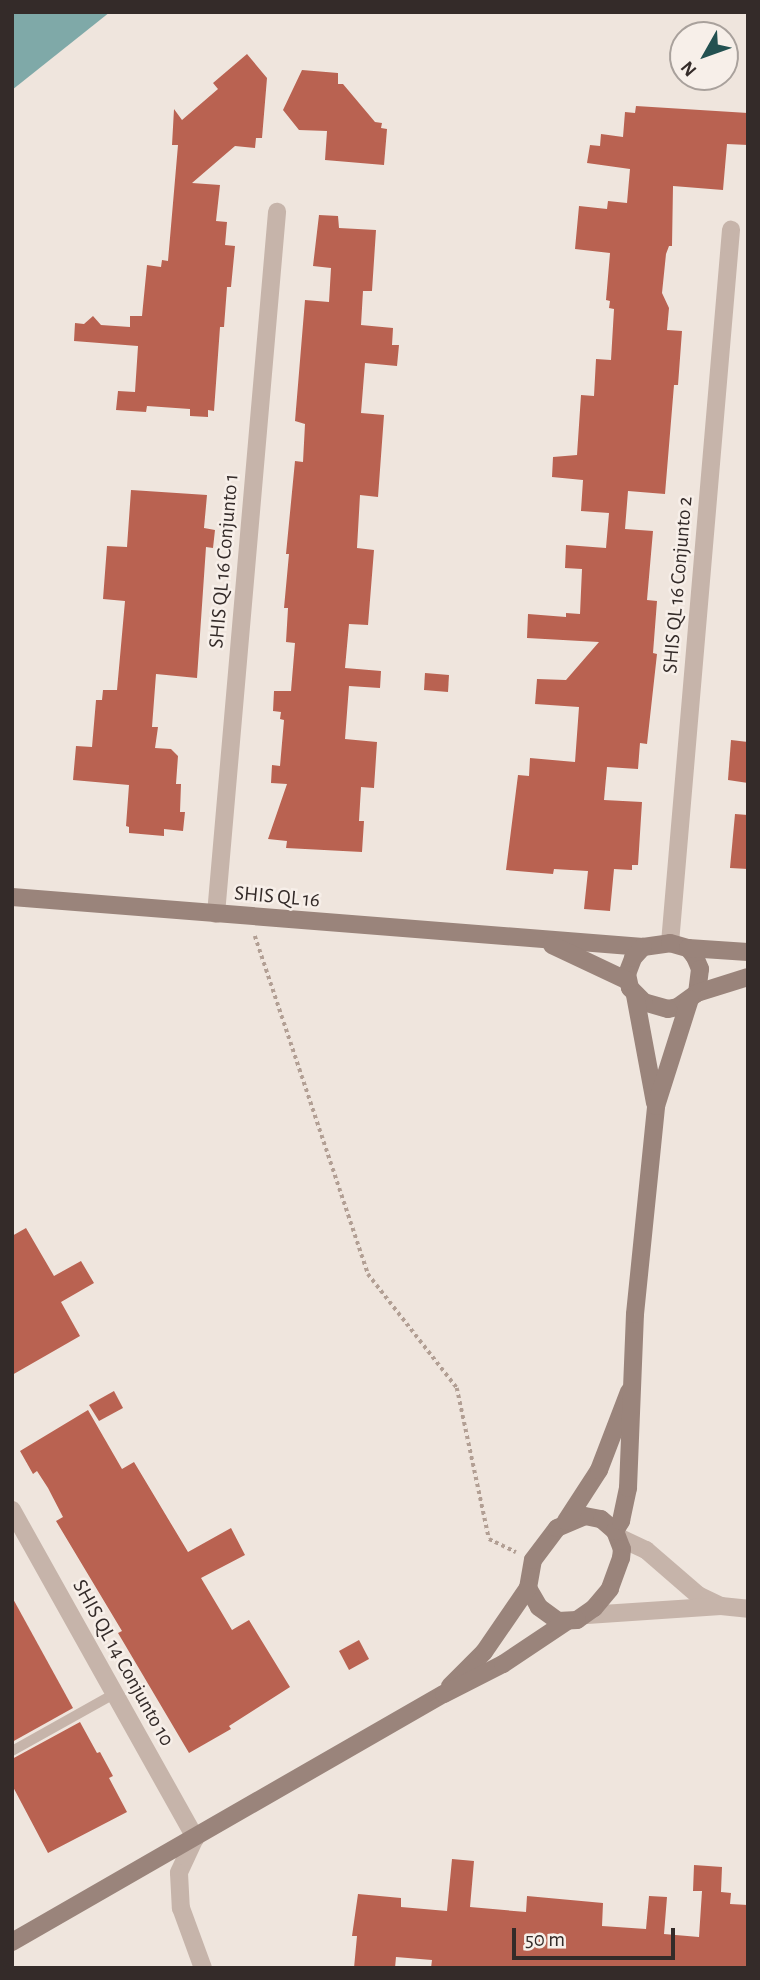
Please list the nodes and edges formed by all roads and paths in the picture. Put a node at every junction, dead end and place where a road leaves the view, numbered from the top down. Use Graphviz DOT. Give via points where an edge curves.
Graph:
graph roads {
  1 [pos="277,212"];
  2 [pos="731,230"];
  3 [pos="12,897"];
  4 [pos="216,914"];
  5 [pos="248,918"];
  6 [pos="539,939"];
  7 [pos="670,943"];
  8 [pos="643,947"];
  9 [pos="688,948"];
  10 [pos="748,952"];
  11 [pos="748,977"];
  12 [pos="631,988"];
  13 [pos="693,996"];
  14 [pos="656,1106"];
  15 [pos="631,1389"];
  16 [pos="12,1510"];
  17 [pos="566,1521"];
  18 [pos="617,1534"];
  19 [pos="533,1560"];
  20 [pos="528,1588"];
  21 [pos="721,1606"];
  22 [pos="748,1609"];
  23 [pos="587,1615"];
  24 [pos="566,1622"];
  25 [pos="114,1694"];
  26 [pos="443,1694"];
  27 [pos="12,1751"];
  28 [pos="195,1838"];
  29 [pos="12,1942"];
  30 [pos="203,1968"];
  1 -- 4 [label="street, SHIS QL 16 Conjunto 1"];
  2 -- 7 [label="street, SHIS QL 16 Conjunto 2"];
  3 -- 4 [label="street, SHIS QL 16"];
  4 -- 5 [label="street, SHIS QL 16"];
  5 -- 6 [label="street, SHIS QL 16"];
  5 -- 19 [label="path" via="368,1274 457,1388 489,1539"];
  6 -- 8 [label="street, SHIS QL 16"];
  6 -- 12 [label="street, SHIS QL 16"];
  7 -- 8 [label="street"];
  7 -- 9 [label="street"];
  8 -- 12 [label="street" via="633,958"];
  9 -- 10 [label="street"];
  9 -- 13 [label="street" via="700,969"];
  11 -- 13 [label="street"];
  12 -- 13 [label="street" via="650,1006 668,1009"];
  12 -- 14 [label="street"];
  13 -- 14 [label="street"];
  14 -- 15 [label="street"];
  15 -- 17 [label="street" via="599,1470"];
  15 -- 18 [label="street" via="628,1488"];
  16 -- 25 [label="street, SHIS QL 14 Conjunto 10"];
  17 -- 18 [label="street" via="595,1517"];
  17 -- 19 [label="street" via="545,1540"];
  18 -- 21 [label="street" via="646,1550 683,1584"];
  18 -- 23 [label="street" via="622,1549 610,1589"];
  19 -- 20 [label="street"];
  20 -- 24 [label="street" via="550,1618"];
  20 -- 26 [label="street" via="499,1633"];
  21 -- 22 [label="street"];
  21 -- 23 [label="street"];
  23 -- 24 [label="street"];
  24 -- 26 [label="street" via="503,1664"];
  25 -- 27 [label="lane"];
  25 -- 28 [label="street, SHIS QL 14 Conjunto 10"];
  26 -- 28 [label="street"];
  28 -- 29 [label="street"];
  28 -- 30 [label="street" via="178,1873 180,1908"];
}
